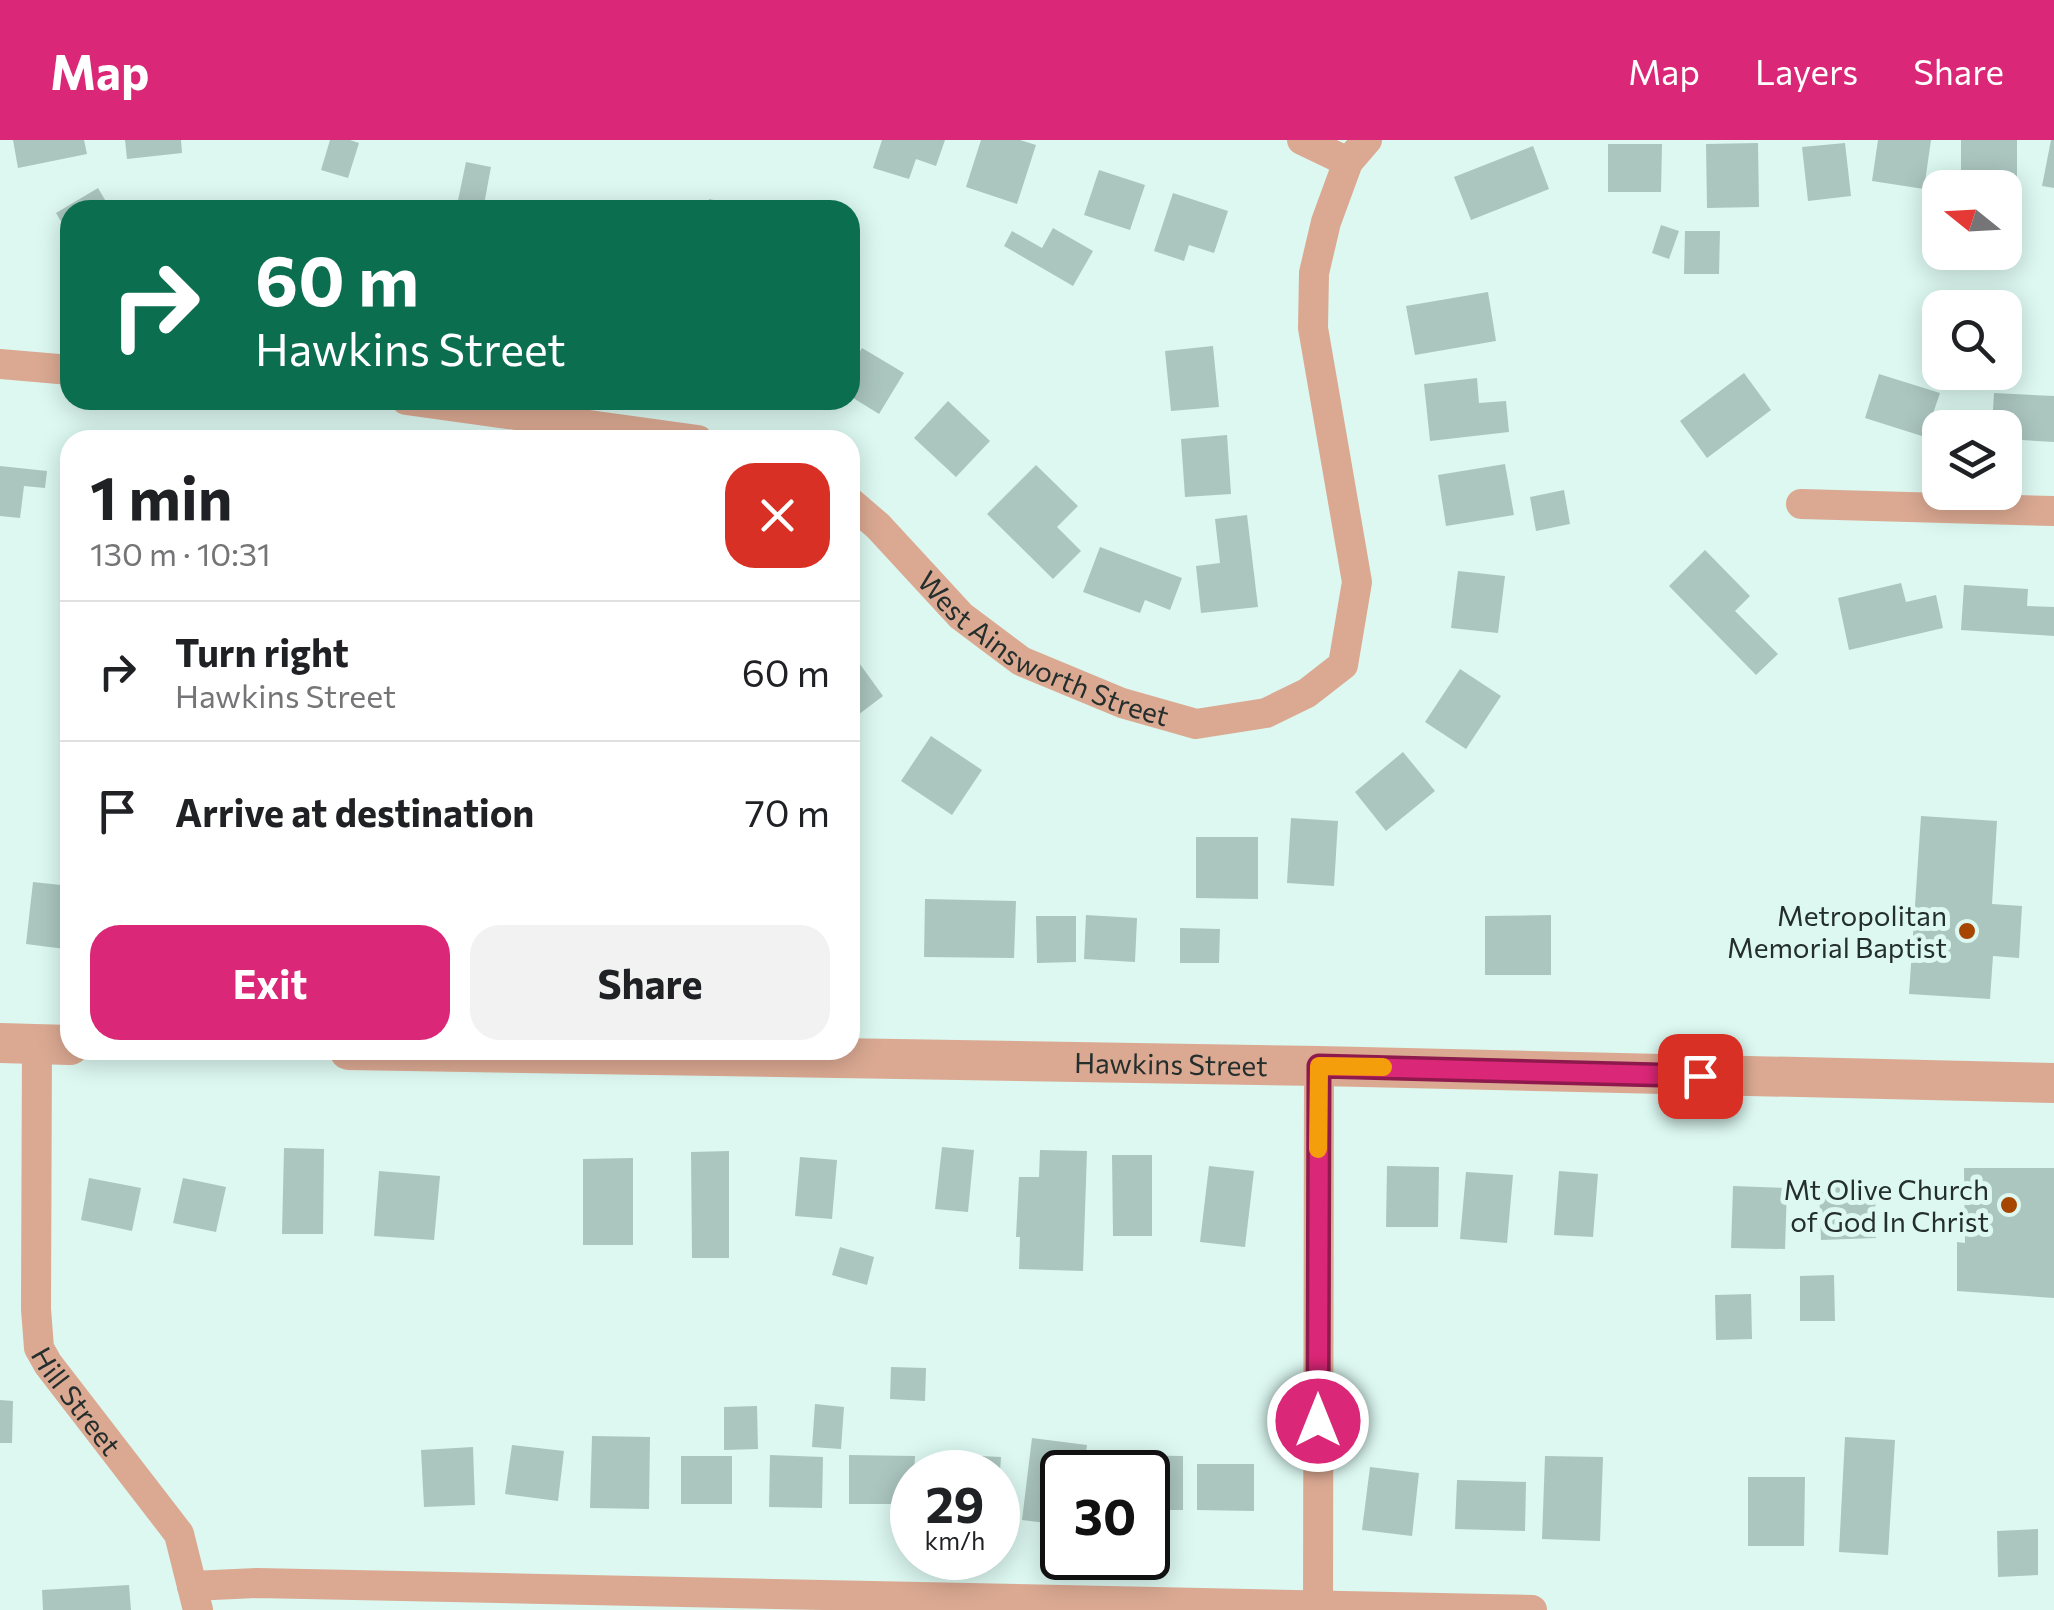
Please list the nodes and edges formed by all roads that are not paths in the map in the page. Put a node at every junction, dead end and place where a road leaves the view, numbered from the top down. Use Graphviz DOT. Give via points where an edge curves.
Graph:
graph roads {
  1 [pos="1302,140"];
  2 [pos="1358,151"];
  3 [pos="0,364"];
  4 [pos="60,369"];
  5 [pos="479,410"];
  6 [pos="625,430"];
  7 [pos="1801,504"];
  8 [pos="860,511"];
  9 [pos="2054,511"];
  10 [pos="36,1044"];
  11 [pos="860,1058"];
  12 [pos="1319,1066"];
  13 [pos="2054,1083"];
  14 [pos="195,1598"];
  15 [pos="1318,1608"];
  16 [pos="1532,1610"];
  1 -- 2 [label="street"];
  2 -- 8 [label="street, West Ainsworth Street" via="1326,222 1314,273 1313,328 1357,582 1343,664 1307,694 1266,713 1196,724 1122,703 1022,661 961,616"];
  3 -- 4 [label="street"];
  5 -- 6 [label="street"];
  7 -- 9 [label="street"];
  10 -- 14 [label="street, Hill Street" via="39,1348 179,1534"];
  11 -- 12 [label="street, Hawkins Street"];
  12 -- 13 [label="street, Hawkins Street"];
  12 -- 15 [label="street"];
  14 -- 15 [label="street" via="257,1583"];
  15 -- 16 [label="street"];
}
